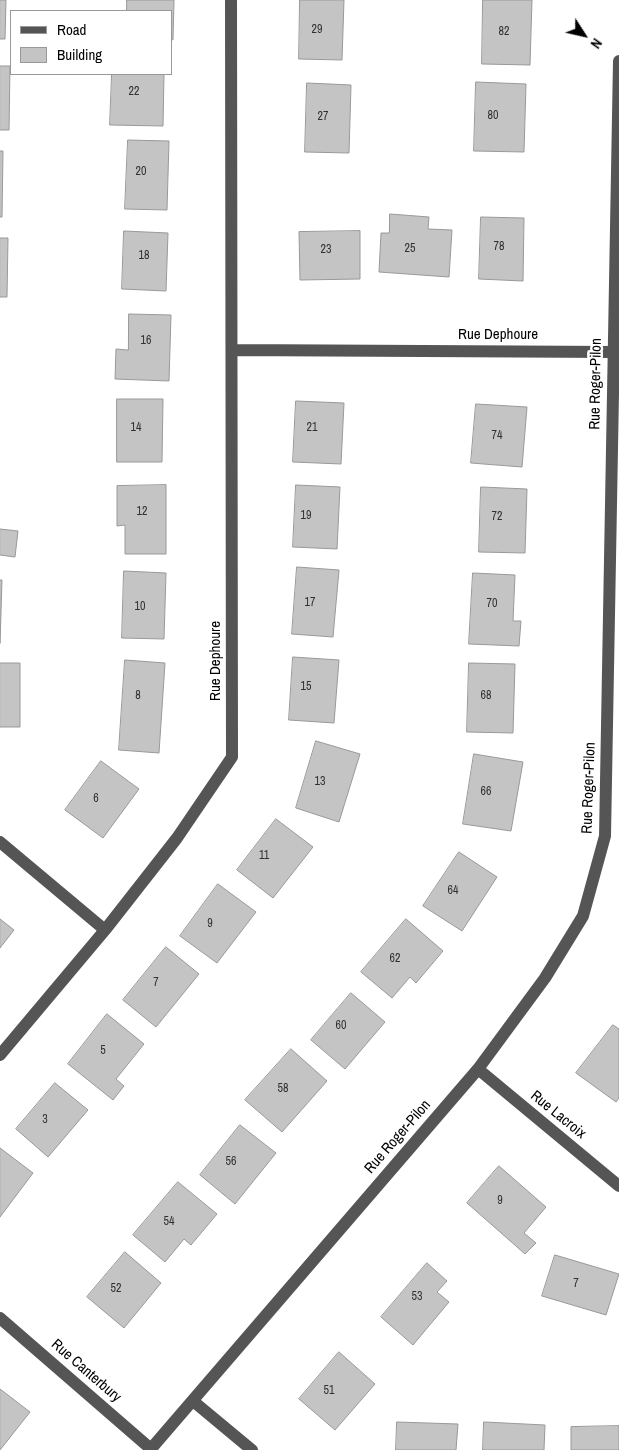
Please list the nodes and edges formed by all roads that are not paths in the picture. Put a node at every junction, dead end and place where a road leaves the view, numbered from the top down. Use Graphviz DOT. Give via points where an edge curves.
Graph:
graph roads {
  1 [pos="231,0"];
  2 [pos="619,60"];
  3 [pos="232,350"];
  4 [pos="613,352"];
  5 [pos="0,842"];
  6 [pos="105,930"];
  7 [pos="0,1055"];
  8 [pos="478,1069"];
  9 [pos="619,1186"];
  10 [pos="0,1318"];
  11 [pos="192,1401"];
  12 [pos="150,1450"];
  13 [pos="252,1450"];
  1 -- 3 [label="street, Rue Dephoure"];
  2 -- 4 [label="street, Rue Roger-Pilon"];
  3 -- 4 [label="street, Rue Dephoure"];
  3 -- 6 [label="street, Rue Dephoure" via="232,757 177,838"];
  4 -- 8 [label="street, Rue Roger-Pilon" via="605,836 583,916 545,978"];
  5 -- 6 [label="street"];
  6 -- 7 [label="street, Rue Dephoure"];
  8 -- 9 [label="street, Rue Lacroix"];
  8 -- 11 [label="street, Rue Roger-Pilon"];
  10 -- 12 [label="street, Rue Canterbury"];
  11 -- 12 [label="street, Rue Roger-Pilon"];
  11 -- 13 [label="street"];
}
